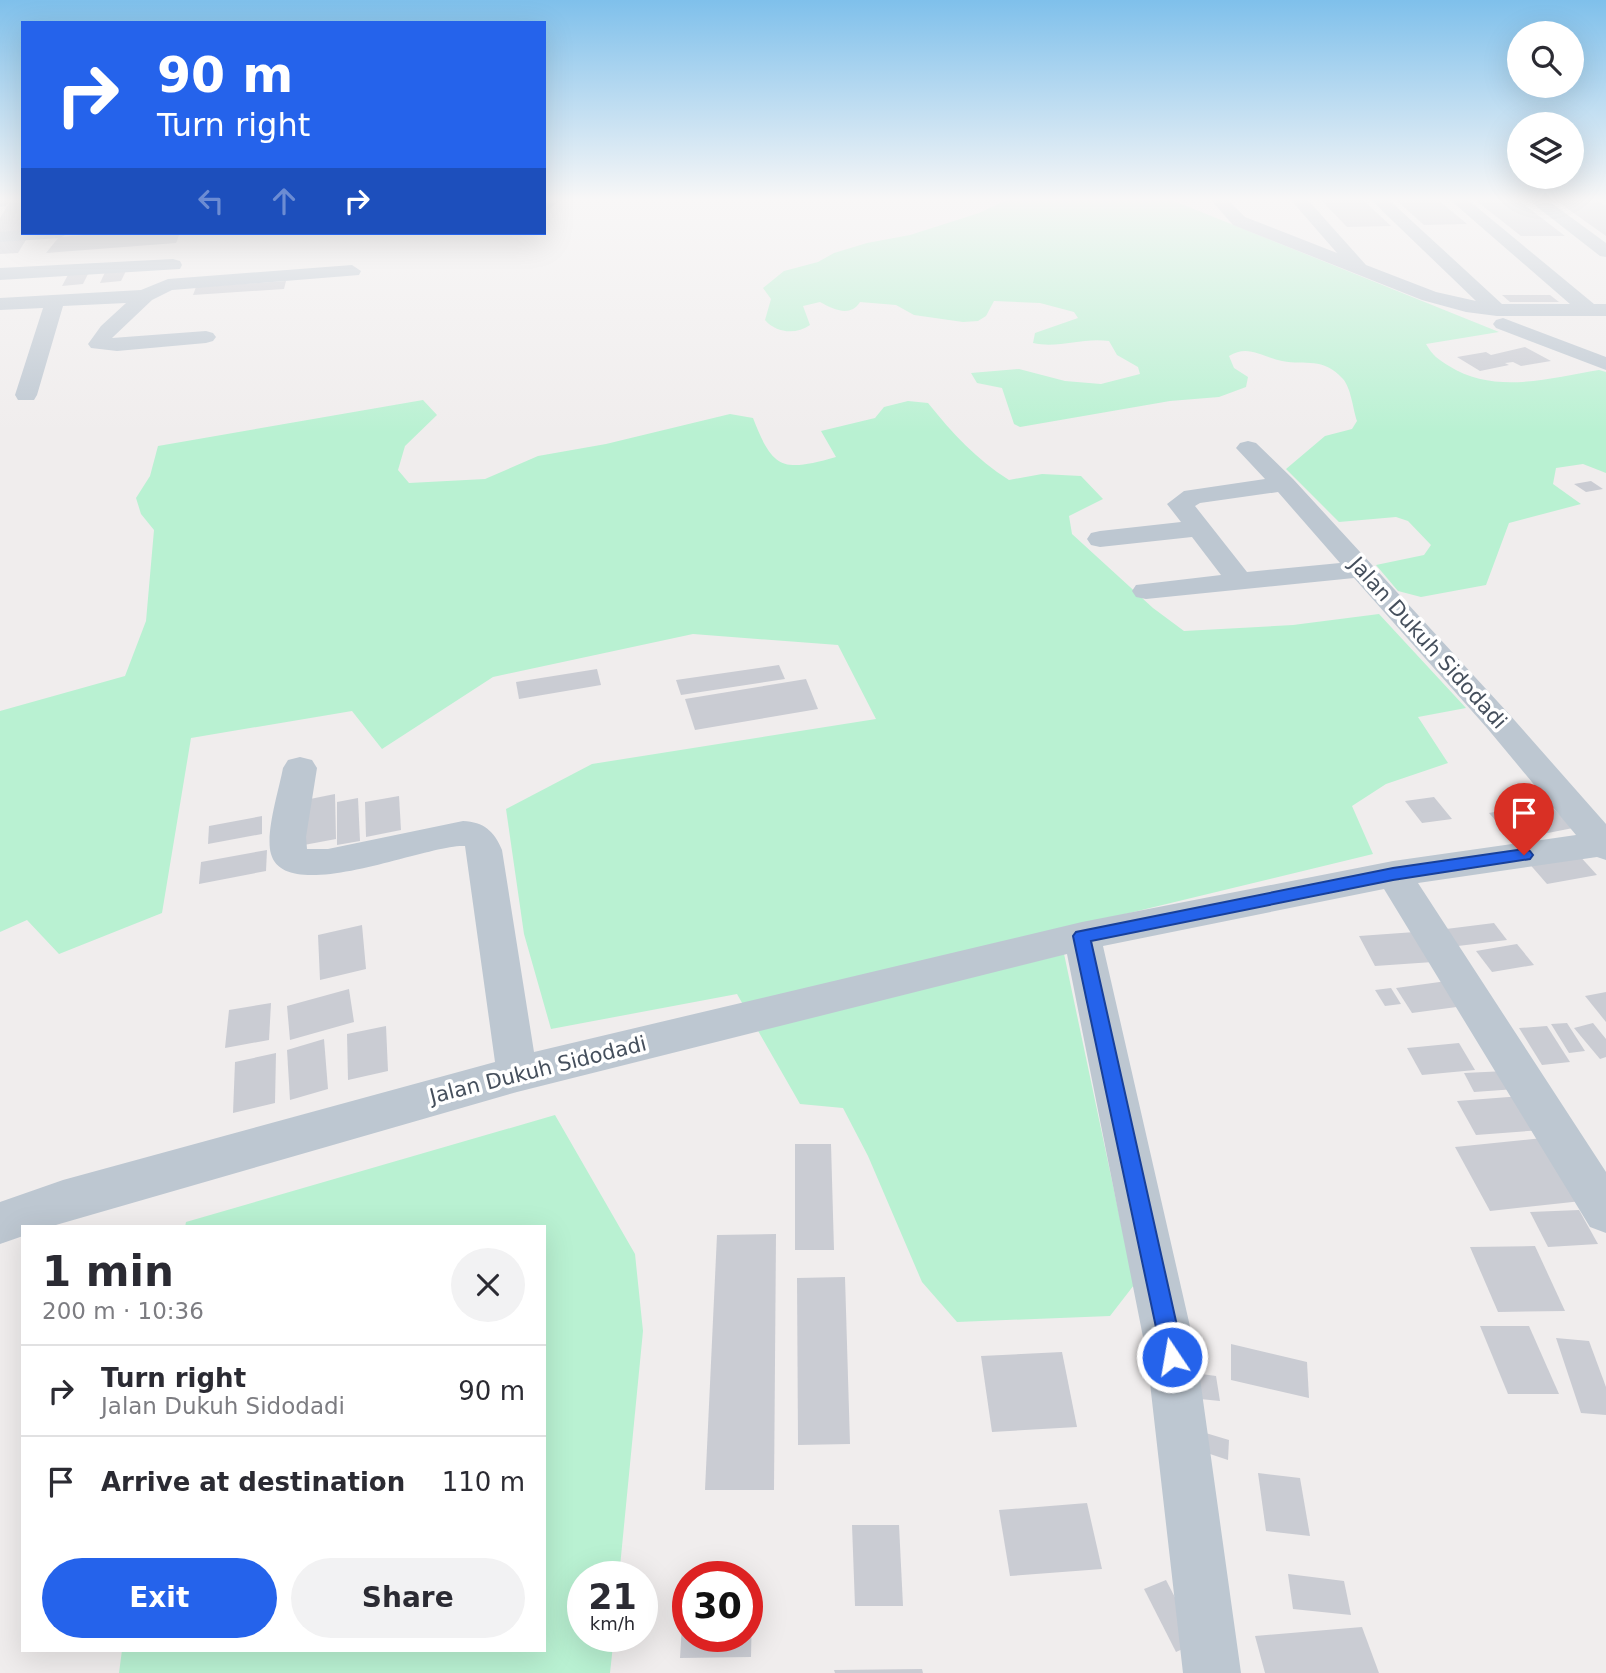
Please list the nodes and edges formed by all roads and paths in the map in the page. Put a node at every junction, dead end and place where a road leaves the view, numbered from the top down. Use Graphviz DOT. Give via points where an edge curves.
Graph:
graph roads {
  1 [pos="272,277"];
  2 [pos="1381,277"];
  3 [pos="1459,277"];
  4 [pos="1556,277"];
  5 [pos="145,296"];
  6 [pos="55,301"];
  7 [pos="0,304"];
  8 [pos="1598,310"];
  9 [pos="1500,317"];
  10 [pos="206,337"];
  11 [pos="1606,364"];
  12 [pos="26,395"];
  13 [pos="1248,448"];
  14 [pos="1284,484"];
  15 [pos="1198,528"];
  16 [pos="1100,539"];
  17 [pos="1361,569"];
  18 [pos="1240,581"];
  19 [pos="1146,591"];
  20 [pos="300,768"];
  21 [pos="1605,844"];
  22 [pos="1393,874"];
  23 [pos="1082,936"];
  24 [pos="517,1074"];
  25 [pos="1606,1212"];
  26 [pos="0,1223"];
  27 [pos="1212,1673"];
  1 -- 5 [label="street" via="168,285"];
  2 -- 9 [label="street"];
  3 -- 9 [label="street"];
  4 -- 8 [label="street"];
  5 -- 6 [label="street"];
  5 -- 10 [label="street" via="98,345"];
  6 -- 7 [label="street"];
  6 -- 12 [label="street"];
  8 -- 9 [label="street"];
  9 -- 11 [label="street"];
  13 -- 14 [label="street, Jalan Dukuh Sidodadi"];
  14 -- 15 [label="street" via="1185,499 1180,504"];
  14 -- 17 [label="street, Jalan Dukuh Sidodadi"];
  15 -- 16 [label="street"];
  15 -- 18 [label="street"];
  17 -- 18 [label="street"];
  17 -- 21 [label="street, Jalan Dukuh Sidodadi"];
  18 -- 19 [label="street"];
  20 -- 24 [label="street" via="288,837 289,854 299,862 328,862 463,833 481,840"];
  21 -- 22 [label="street, Jalan Dukuh Sidodadi"];
  22 -- 23 [label="street, Jalan Dukuh Sidodadi"];
  22 -- 25 [label="street"];
  23 -- 24 [label="street, Jalan Dukuh Sidodadi"];
  23 -- 27 [label="street" via="1172,1357"];
  24 -- 26 [label="street, Jalan Dukuh Sidodadi" via="77,1197"];
}
